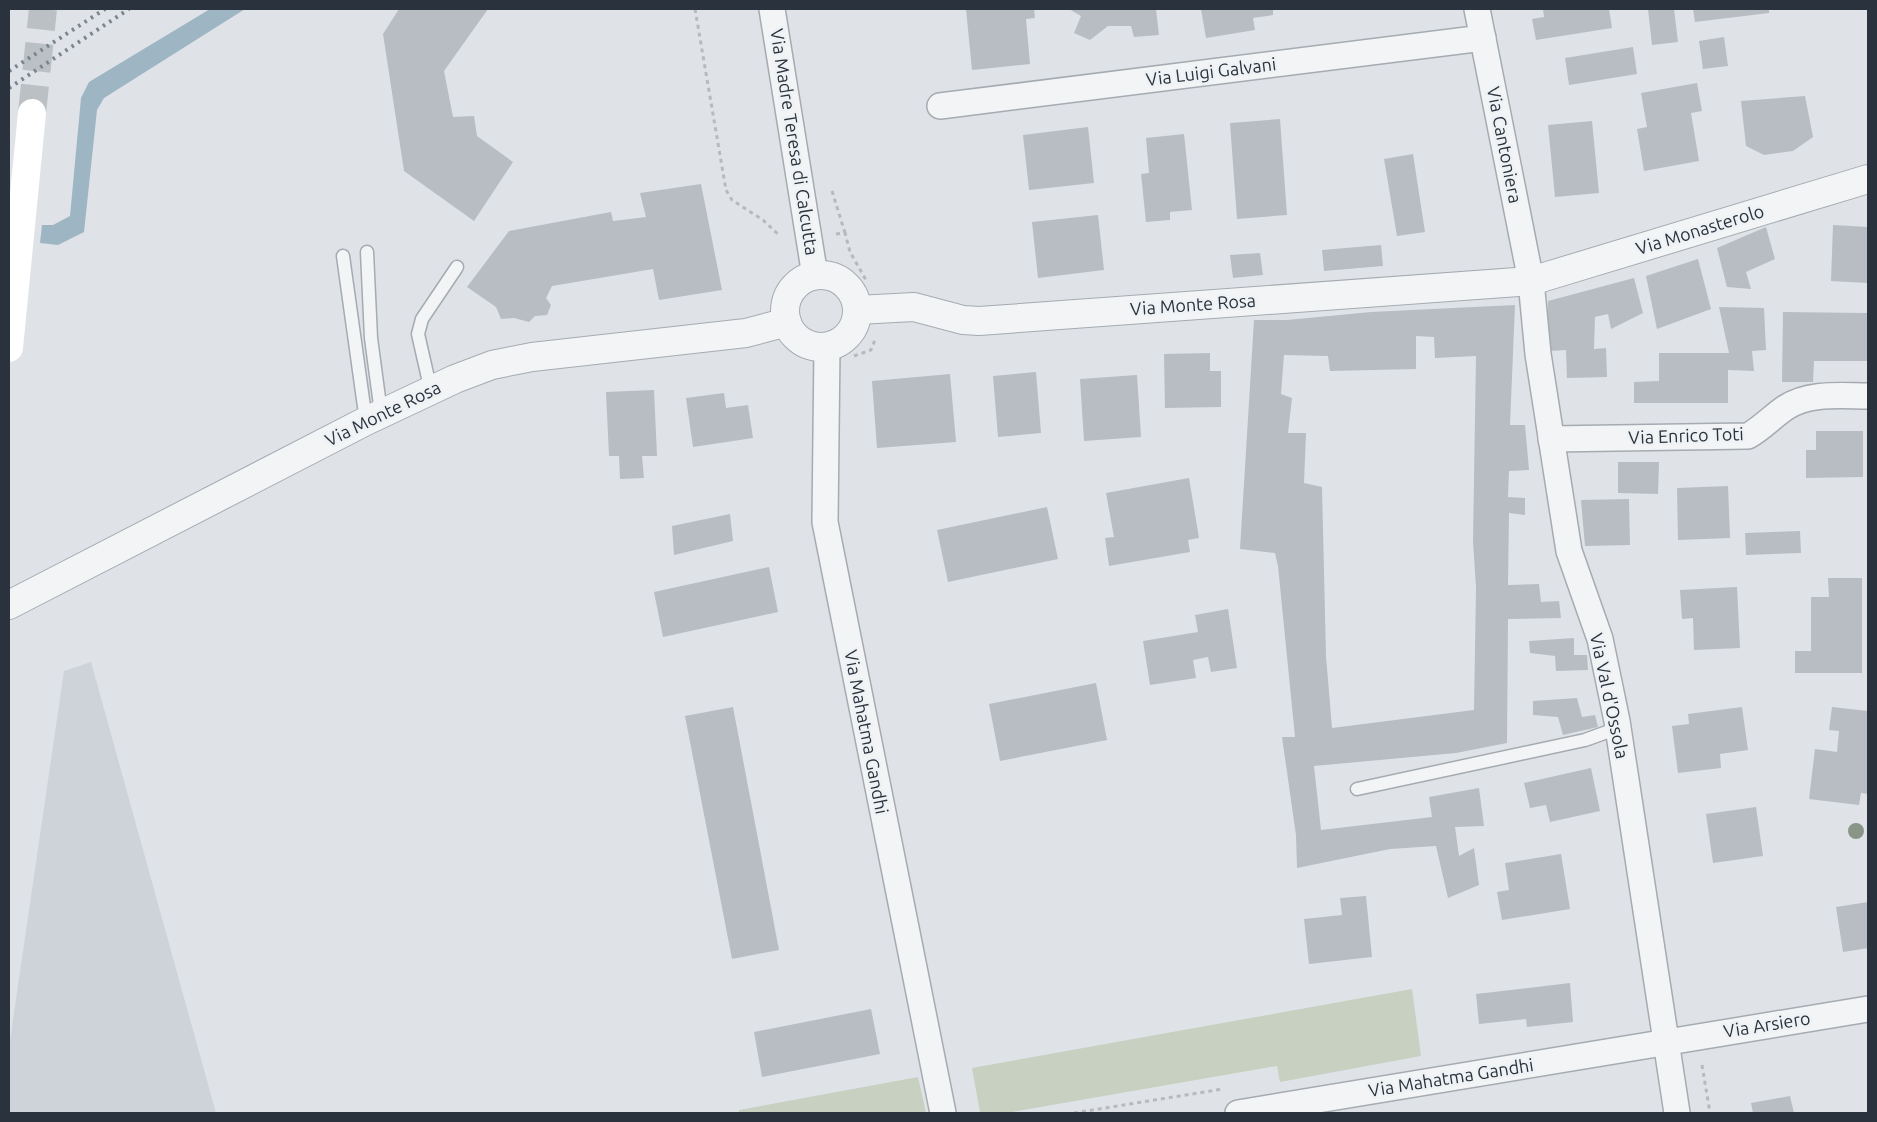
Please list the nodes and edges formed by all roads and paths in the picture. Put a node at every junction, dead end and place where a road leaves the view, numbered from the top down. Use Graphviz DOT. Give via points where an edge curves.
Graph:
graph roads {
  1 [pos="695,9"];
  2 [pos="772,9"];
  3 [pos="1477,9"];
  4 [pos="1483,38"];
  5 [pos="940,106"];
  6 [pos="32,113"];
  7 [pos="1868,179"];
  8 [pos="808,236"];
  9 [pos="367,252"];
  10 [pos="343,256"];
  11 [pos="457,267"];
  12 [pos="815,276"];
  13 [pos="1531,281"];
  14 [pos="867,282"];
  15 [pos="857,310"];
  16 [pos="787,322"];
  17 [pos="877,334"];
  18 [pos="827,347"];
  19 [pos="9,348"];
  20 [pos="854,357"];
  21 [pos="430,391"];
  22 [pos="1868,396"];
  23 [pos="374,417"];
  24 [pos="1551,439"];
  25 [pos="9,604"];
  26 [pos="1618,728"];
  27 [pos="1357,789"];
  28 [pos="1868,1008"];
  29 [pos="1665,1042"];
  30 [pos="1708,1062"];
  31 [pos="1226,1088"];
  32 [pos="943,1113"];
  33 [pos="1074,1113"];
  34 [pos="1238,1113"];
  35 [pos="1677,1113"];
  36 [pos="1710,1113"];
  1 -- 8 [label="path" via="726,190 732,200 782,238 791,240"];
  2 -- 8 [label="street, Via Madre Teresa di Calcutta"];
  3 -- 4 [label="street, Via Cantoniera"];
  4 -- 5 [label="street, Via Luigi Galvani"];
  4 -- 13 [label="street, Via Cantoniera"];
  6 -- 19 [label="main road"];
  7 -- 13 [label="street, Via Monasterolo"];
  8 -- 12 [label="street, Via Madre Teresa di Calcutta"];
  8 -- 14 [label="path" via="845,233 850,252"];
  9 -- 23 [label="lane"];
  10 -- 23 [label="lane"];
  11 -- 21 [label="lane" via="422,319 418,334"];
  12 -- 15 [label="street" via="833,278 848,288"];
  12 -- 16 [label="street" via="794,288 785,310"];
  13 -- 15 [label="street, Via Monte Rosa" via="979,321 914,307"];
  13 -- 24 [label="street, Via Val d'Ossola"];
  15 -- 18 [label="street" via="852,330 837,344"];
  16 -- 18 [label="street" via="798,339 816,347"];
  16 -- 21 [label="street, Via Monte Rosa" via="746,334 492,364"];
  17 -- 20 [label="path" via="870,350"];
  18 -- 32 [label="street, Via Mahatma Gandhi" via="825,522"];
  21 -- 23 [label="street, Via Monte Rosa"];
  22 -- 24 [label="street, Via Enrico Toti" via="1815,397 1796,401 1748,436"];
  23 -- 25 [label="street, Via Monte Rosa"];
  24 -- 26 [label="street, Via Val d'Ossola" via="1569,551 1600,639"];
  26 -- 27 [label="lane" via="1585,740"];
  26 -- 29 [label="street, Via Val d'Ossola"];
  28 -- 29 [label="street, Via Arsiero"];
  29 -- 34 [label="street, Via Mahatma Gandhi"];
  29 -- 35 [label="street, Via Val d'Ossola"];
  30 -- 36 [label="path" via="1702,1063"];
  31 -- 33 [label="path"];
}
